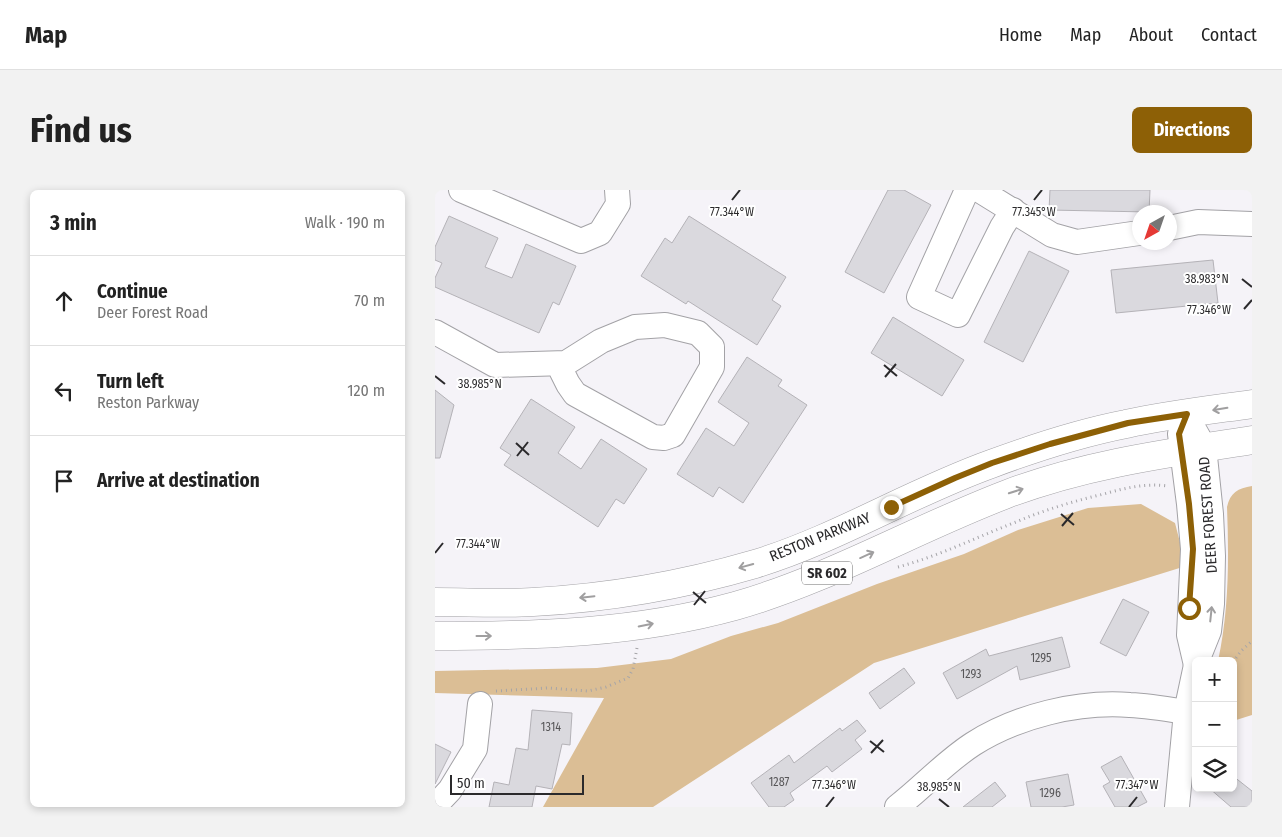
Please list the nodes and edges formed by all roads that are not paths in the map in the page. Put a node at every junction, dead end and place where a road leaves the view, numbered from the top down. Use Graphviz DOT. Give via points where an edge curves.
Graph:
graph roads {
  1 [pos="461,190"];
  2 [pos="617,190"];
  3 [pos="967,190"];
  4 [pos="979,190"];
  5 [pos="498,197"];
  6 [pos="1013,210"];
  7 [pos="1252,224"];
  8 [pos="1177,226"];
  9 [pos="1132,234"];
  10 [pos="435,332"];
  11 [pos="558,364"];
  12 [pos="1252,404"];
  13 [pos="1187,414"];
  14 [pos="1252,440"];
  15 [pos="1193,449"];
  16 [pos="435,602"];
  17 [pos="435,636"];
  18 [pos="1194,657"];
  19 [pos="1199,657"];
  20 [pos="1192,684"];
  21 [pos="480,704"];
  22 [pos="1186,712"];
  23 [pos="435,806"];
  24 [pos="897,807"];
  25 [pos="1177,807"];
  1 -- 5 [label="street"];
  2 -- 5 [label="street" via="617,204 600,233 581,241"];
  3 -- 6 [label="street" via="919,297 958,315"];
  4 -- 6 [label="street"];
  6 -- 9 [label="street" via="1052,235 1077,242"];
  7 -- 8 [label="street" via="1198,222"];
  10 -- 11 [label="street" via="495,365"];
  11 -- 11 [label="street" via="566,363 601,341 635,328 665,325 697,334 712,347 712,367 673,435 664,438 653,437 575,394"];
  12 -- 13 [label="main road, RESTON PARKWAY / SR 602, one-way"];
  13 -- 15 [label="street, DEER FOREST ROAD" via="1179,434"];
  13 -- 16 [label="main road, RESTON PARKWAY / SR 602, one-way" via="1097,430 992,463 798,549 694,580 632,593 533,602"];
  14 -- 15 [label="main road, SR 602"];
  17 -- 15 [label="main road, SR 602, one-way" via="577,633 642,626 708,613 827,573 1008,494 1091,468"];
  15 -- 18 [label="street, DEER FOREST ROAD" via="1189,504 1193,549 1189,635"];
  19 -- 15 [label="street, DEER FOREST ROAD, one-way" via="1209,631 1213,556 1211,514"];
  20 -- 22 [label="street, DEER FOREST ROAD"];
  21 -- 23 [label="street" via="475,750 450,790"];
  22 -- 24 [label="street" via="1128,704 1062,710 1029,718 973,744"];
  22 -- 25 [label="street, DEER FOREST ROAD"];
}
